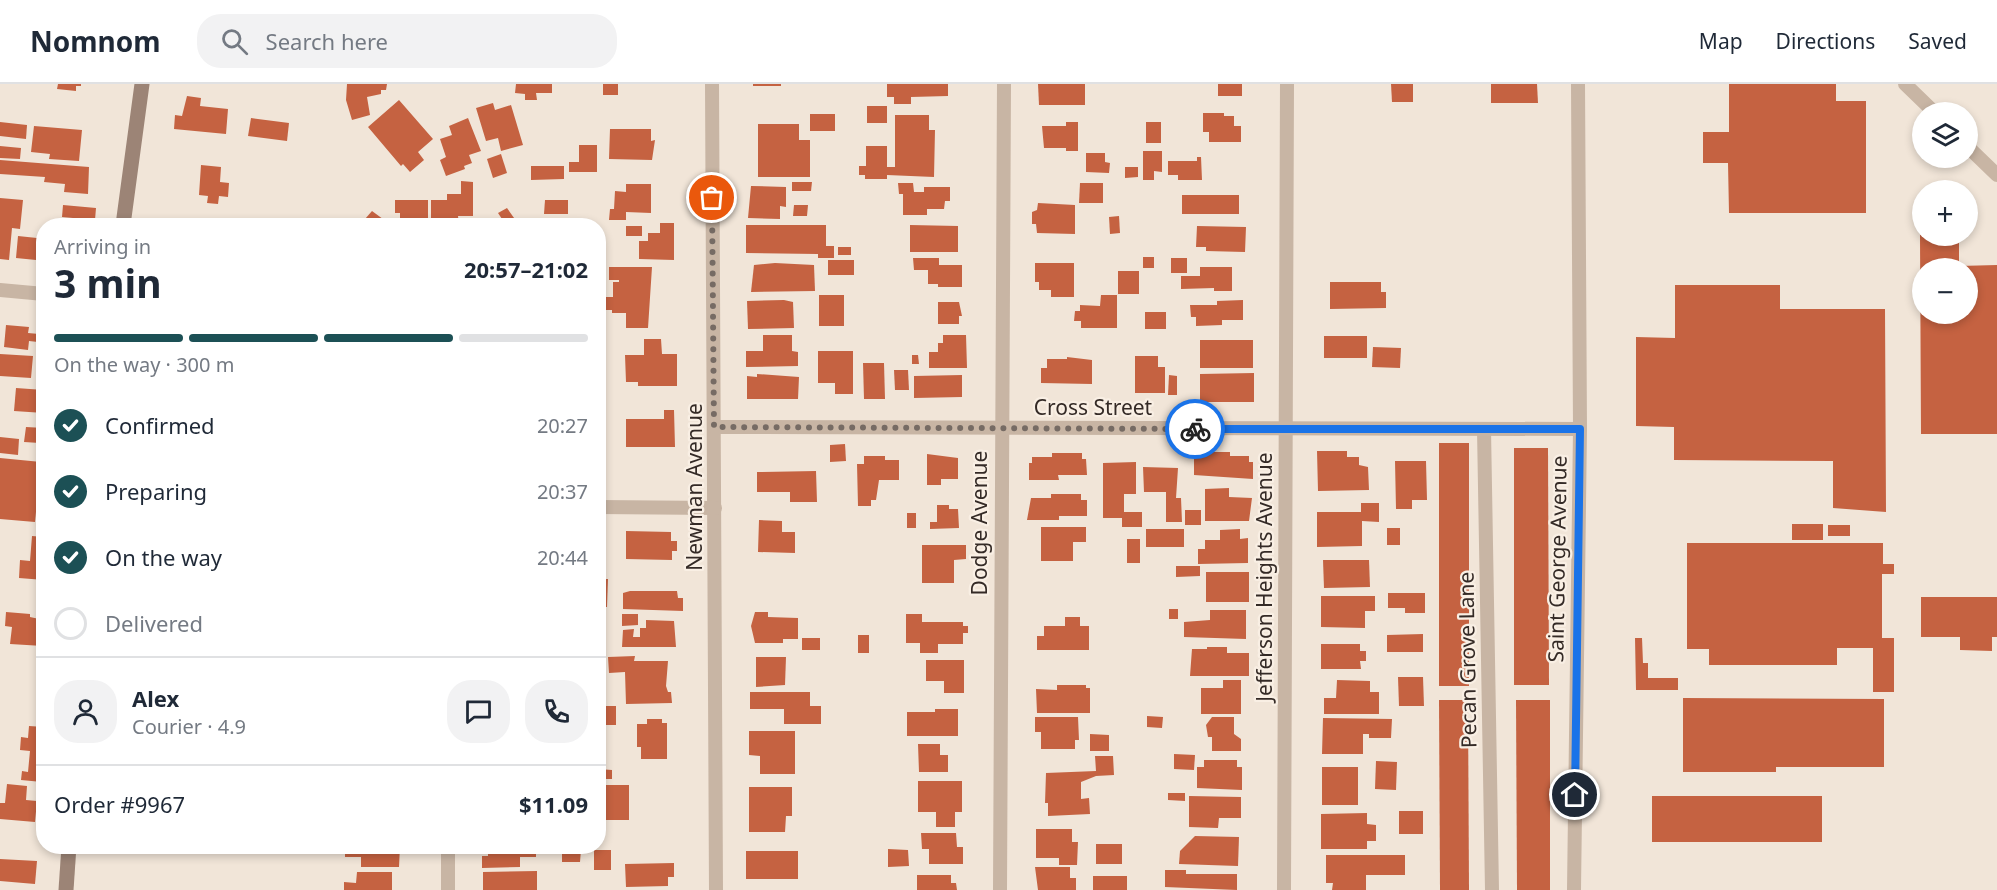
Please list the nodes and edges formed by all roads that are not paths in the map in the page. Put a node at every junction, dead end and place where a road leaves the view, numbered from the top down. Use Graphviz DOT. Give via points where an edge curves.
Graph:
graph roads {
  1 [pos="142,84"];
  2 [pos="712,84"];
  3 [pos="1004,84"];
  4 [pos="1287,84"];
  5 [pos="1578,84"];
  6 [pos="1905,84"];
  7 [pos="1924,102"];
  8 [pos="1978,157"];
  9 [pos="1997,175"];
  10 [pos="124,218"];
  11 [pos="0,290"];
  12 [pos="36,293"];
  13 [pos="714,427"];
  14 [pos="1000,427"];
  15 [pos="1286,429"];
  16 [pos="1484,429"];
  17 [pos="1580,429"];
  18 [pos="606,507"];
  19 [pos="715,508"];
  20 [pos="68,854"];
  21 [pos="448,854"];
  22 [pos="66,890"];
  23 [pos="448,890"];
  24 [pos="716,890"];
  25 [pos="1000,890"];
  26 [pos="1284,890"];
  27 [pos="1492,890"];
  28 [pos="1574,890"];
  1 -- 10 [label="main road"];
  2 -- 13 [label="street, Newman Avenue"];
  3 -- 14 [label="street, Dodge Avenue"];
  4 -- 15 [label="street, Jefferson Heights Avenue"];
  5 -- 17 [label="street, Saint George Avenue"];
  6 -- 7 [label="street"];
  8 -- 9 [label="street"];
  11 -- 12 [label="street"];
  13 -- 14 [label="street, Cross Street"];
  13 -- 19 [label="street, Newman Avenue"];
  14 -- 15 [label="street, Cross Street"];
  14 -- 25 [label="street, Dodge Avenue"];
  15 -- 16 [label="street, Cross Street"];
  15 -- 26 [label="street, Jefferson Heights Avenue"];
  16 -- 17 [label="street, Cross Street"];
  16 -- 27 [label="street, Pecan Grove Lane"];
  17 -- 28 [label="street, Saint George Avenue"];
  18 -- 19 [label="street"];
  19 -- 24 [label="street, Newman Avenue"];
  20 -- 22 [label="main road"];
  21 -- 23 [label="street"];
}
